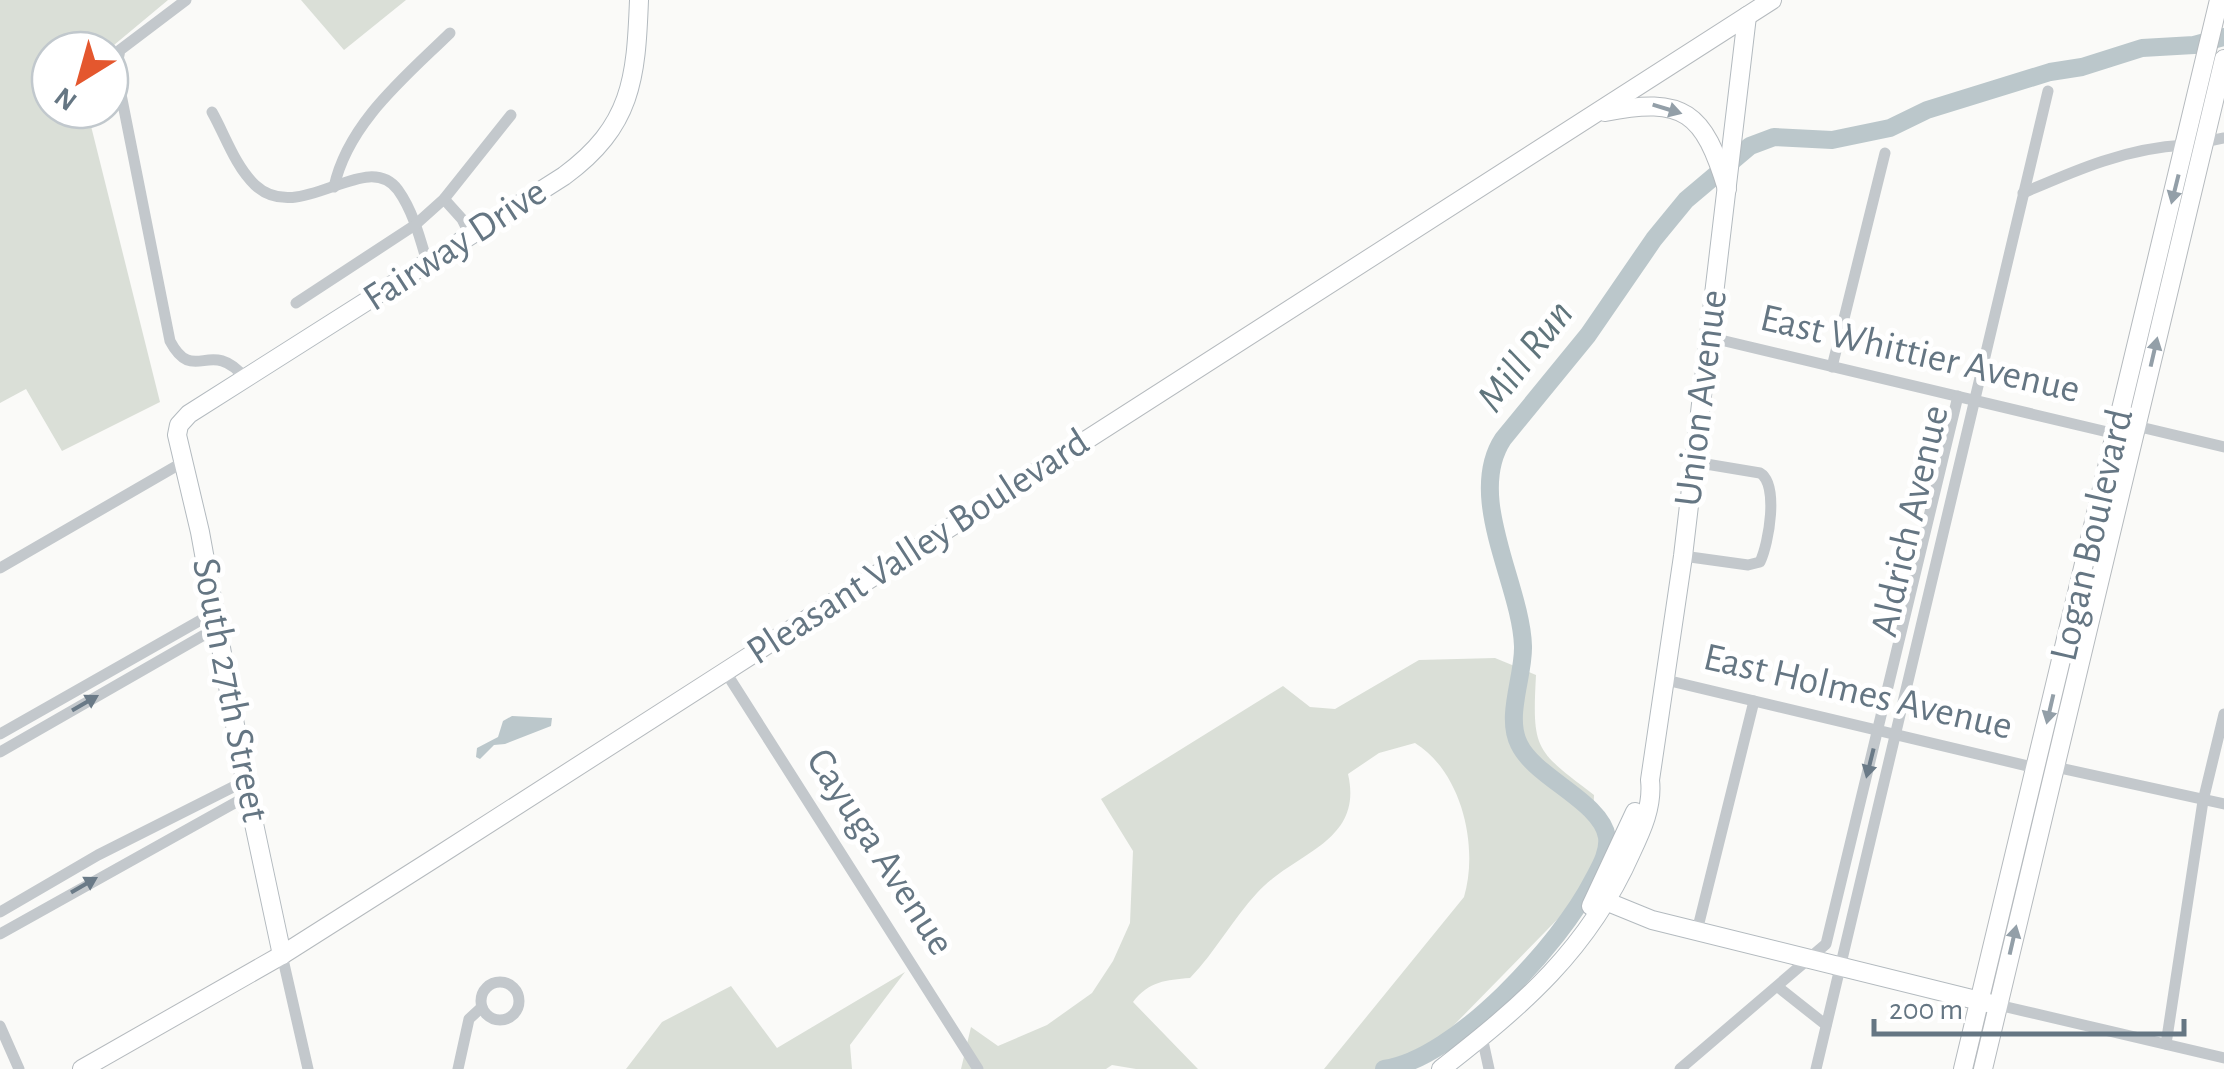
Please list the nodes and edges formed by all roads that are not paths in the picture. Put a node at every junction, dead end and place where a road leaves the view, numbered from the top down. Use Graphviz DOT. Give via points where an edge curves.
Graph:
graph roads {
  1 [pos="186,0"];
  2 [pos="640,0"];
  3 [pos="1772,0"];
  4 [pos="2219,0"];
  5 [pos="1746,5"];
  6 [pos="450,33"];
  7 [pos="2218,59"];
  8 [pos="2048,91"];
  9 [pos="212,112"];
  10 [pos="1594,114"];
  11 [pos="511,115"];
  12 [pos="2224,138"];
  13 [pos="2195,144"];
  14 [pos="1885,153"];
  15 [pos="1726,182"];
  16 [pos="334,186"];
  17 [pos="2023,193"];
  18 [pos="444,199"];
  19 [pos="415,225"];
  20 [pos="470,234"];
  21 [pos="428,262"];
  22 [pos="296,303"];
  23 [pos="1708,338"];
  24 [pos="1832,367"];
  25 [pos="246,378"];
  26 [pos="1958,396"];
  27 [pos="1972,400"];
  28 [pos="179,425"];
  29 [pos="2136,426"];
  30 [pos="2116,434"];
  31 [pos="2224,447"];
  32 [pos="185,461"];
  33 [pos="1694,462"];
  34 [pos="1682,556"];
  35 [pos="0,568"];
  36 [pos="216,619"];
  37 [pos="725,671"];
  38 [pos="1666,680"];
  39 [pos="1754,701"];
  40 [pos="2224,714"];
  41 [pos="1878,730"];
  42 [pos="0,734"];
  43 [pos="1893,734"];
  44 [pos="0,752"];
  45 [pos="2045,767"];
  46 [pos="247,791"];
  47 [pos="2203,800"];
  48 [pos="2224,804"];
  49 [pos="1601,899"];
  50 [pos="0,912"];
  51 [pos="1697,931"];
  52 [pos="0,934"];
  53 [pos="282,954"];
  54 [pos="1810,959"];
  55 [pos="1840,966"];
  56 [pos="1778,987"];
  57 [pos="1988,1003"];
  58 [pos="482,1007"];
  59 [pos="1826,1025"];
  60 [pos="0,1026"];
  61 [pos="1482,1037"];
  62 [pos="2166,1044"];
  63 [pos="2224,1058"];
  64 [pos="1452,1065"];
  65 [pos="19,1069"];
  66 [pos="82,1069"];
  67 [pos="308,1069"];
  68 [pos="458,1069"];
  69 [pos="978,1069"];
  70 [pos="1489,1069"];
  71 [pos="1680,1069"];
  72 [pos="1816,1069"];
  73 [pos="1963,1069"];
  74 [pos="1983,1069"];
  1 -- 25 [label="street" via="120,50 116,69 170,342 179,358 221,358"];
  2 -- 20 [label="main road, Fairway Drive" via="633,80 603,142 564,176"];
  3 -- 5 [label="main road, Pleasant Valley Boulevard"];
  4 -- 7 [label="main road, Logan Boulevard" via="2212,28"];
  5 -- 10 [label="main road, Pleasant Valley Boulevard"];
  5 -- 15 [label="main road, Union Avenue"];
  6 -- 16 [label="street" via="385,94 339,164"];
  7 -- 13 [label="main road, Logan Boulevard"];
  8 -- 17 [label="street, Aldrich Avenue"];
  9 -- 16 [label="street" via="258,188 302,198"];
  10 -- 15 [label="main road, one-way" via="1641,105 1680,112 1704,132"];
  10 -- 37 [label="main road, Pleasant Valley Boulevard"];
  11 -- 18 [label="street"];
  12 -- 13 [label="street"];
  13 -- 17 [label="street" via="2106,158"];
  29 -- 13 [label="main road, Logan Boulevard, one-way"];
  13 -- 30 [label="main road, Logan Boulevard, one-way"];
  14 -- 24 [label="street"];
  15 -- 23 [label="main road, Union Avenue"];
  16 -- 19 [label="street" via="364,176 384,179 397,189"];
  17 -- 27 [label="street, Aldrich Avenue"];
  18 -- 19 [label="street"];
  18 -- 20 [label="street"];
  19 -- 21 [label="street"];
  19 -- 22 [label="street"];
  20 -- 21 [label="main road, Fairway Drive"];
  21 -- 25 [label="main road, Fairway Drive"];
  23 -- 24 [label="street, East Whittier Avenue"];
  23 -- 33 [label="main road, Union Avenue"];
  24 -- 26 [label="street, East Whittier Avenue"];
  25 -- 28 [label="main road, Fairway Drive"];
  26 -- 27 [label="street, East Whittier Avenue"];
  26 -- 41 [label="street, Aldrich Avenue"];
  27 -- 30 [label="street, East Whittier Avenue"];
  27 -- 43 [label="street, Aldrich Avenue"];
  28 -- 32 [label="main road, South 27th Street"];
  29 -- 31 [label="street"];
  29 -- 45 [label="main road, Logan Boulevard"];
  30 -- 45 [label="main road, Logan Boulevard, one-way"];
  32 -- 35 [label="street"];
  32 -- 36 [label="main road, South 27th Street"];
  33 -- 34 [label="main road, Union Avenue"];
  33 -- 34 [label="street" via="1768,478 1765,550 1760,562 1748,565"];
  34 -- 38 [label="main road, Union Avenue"];
  36 -- 42 [label="street"];
  44 -- 36 [label="street, one-way"];
  36 -- 46 [label="main road, South 27th Street"];
  37 -- 53 [label="main road, Pleasant Valley Boulevard"];
  37 -- 69 [label="street, Cayuga Avenue"];
  38 -- 39 [label="street, East Holmes Avenue"];
  38 -- 49 [label="main road, Union Avenue" via="1652,798"];
  39 -- 41 [label="street, East Holmes Avenue"];
  39 -- 51 [label="street"];
  40 -- 47 [label="street"];
  41 -- 43 [label="street, East Holmes Avenue"];
  41 -- 54 [label="street, Aldrich Avenue, one-way" via="1826,944"];
  43 -- 45 [label="street, East Holmes Avenue"];
  43 -- 55 [label="street, Aldrich Avenue"];
  45 -- 47 [label="street, East Holmes Avenue"];
  45 -- 57 [label="main road, Logan Boulevard"];
  46 -- 50 [label="street" via="235,786"];
  52 -- 46 [label="street, one-way"];
  46 -- 53 [label="main road, South 27th Street"];
  47 -- 48 [label="street, East Holmes Avenue"];
  47 -- 62 [label="street"];
  49 -- 51 [label="main road"];
  49 -- 61 [label="main road, Union Avenue" via="1572,953"];
  51 -- 54 [label="main road"];
  53 -- 66 [label="main road, Pleasant Valley Boulevard"];
  53 -- 67 [label="street"];
  54 -- 55 [label="main road"];
  54 -- 56 [label="street"];
  55 -- 57 [label="main road"];
  55 -- 59 [label="street, Aldrich Avenue"];
  56 -- 59 [label="street"];
  56 -- 71 [label="street"];
  57 -- 62 [label="street"];
  57 -- 73 [label="main road, Logan Boulevard"];
  57 -- 74 [label="main road, Logan Boulevard"];
  58 -- 68 [label="street" via="469,1019"];
  59 -- 72 [label="street, Aldrich Avenue"];
  60 -- 65 [label="street"];
  61 -- 64 [label="main road, Union Avenue"];
  61 -- 70 [label="street"];
  62 -- 63 [label="street"];
}
